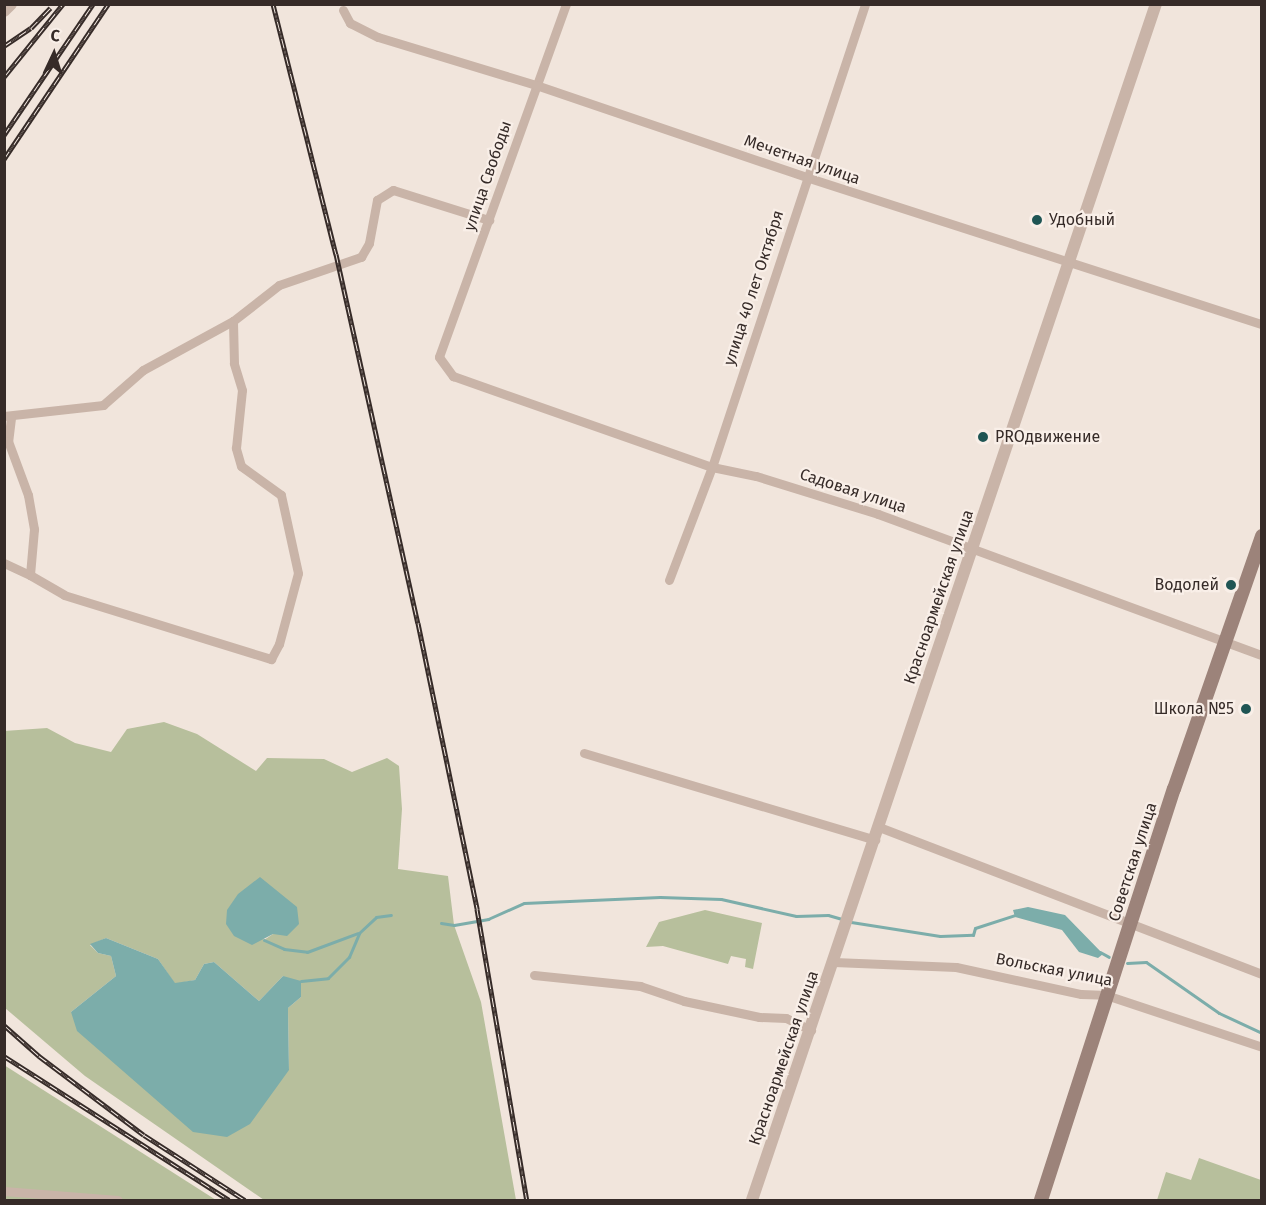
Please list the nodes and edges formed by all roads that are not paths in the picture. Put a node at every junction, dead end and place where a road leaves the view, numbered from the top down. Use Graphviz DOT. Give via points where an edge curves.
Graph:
graph roads {
  1 [pos="11,4"];
  2 [pos="566,4"];
  3 [pos="865,4"];
  4 [pos="1156,4"];
  5 [pos="343,10"];
  6 [pos="4,11"];
  7 [pos="536,85"];
  8 [pos="806,177"];
  9 [pos="489,220"];
  10 [pos="1068,262"];
  11 [pos="233,321"];
  12 [pos="1262,324"];
  13 [pos="440,357"];
  14 [pos="8,417"];
  15 [pos="712,467"];
  16 [pos="1262,536"];
  17 [pos="972,549"];
  18 [pos="4,563"];
  19 [pos="30,575"];
  20 [pos="669,580"];
  21 [pos="1226,645"];
  22 [pos="1262,655"];
  23 [pos="584,753"];
  24 [pos="879,826"];
  25 [pos="875,840"];
  26 [pos="1131,924"];
  27 [pos="836,957"];
  28 [pos="1262,974"];
  29 [pos="534,975"];
  30 [pos="1106,994"];
  31 [pos="811,1030"];
  32 [pos="1262,1047"];
  33 [pos="4,1191"];
  34 [pos="118,1200"];
  35 [pos="753,1200"];
  36 [pos="1041,1200"];
  1 -- 6 [label="street"];
  2 -- 7 [label="street, улица Свободы"];
  3 -- 8 [label="street, улица 40 лет Октября"];
  4 -- 10 [label="street, Красноармейская улица"];
  5 -- 7 [label="street, Мечетная улица" via="350,23 378,37"];
  7 -- 8 [label="street, Мечетная улица"];
  7 -- 9 [label="street, улица Свободы"];
  8 -- 10 [label="street, Мечетная улица"];
  8 -- 15 [label="street, улица 40 лет Октября"];
  9 -- 11 [label="street" via="393,190 376,200 369,243 361,257 279,285"];
  9 -- 13 [label="street, улица Свободы"];
  10 -- 12 [label="street, Мечетная улица"];
  10 -- 17 [label="street, Красноармейская улица"];
  11 -- 14 [label="street" via="143,370 103,405 23,412"];
  11 -- 19 [label="street" via="234,363 242,390 236,448 241,466 281,495 298,573 279,644 271,659 64,595"];
  13 -- 15 [label="street, Садовая улица" via="453,376"];
  14 -- 19 [label="street" via="8,441 28,495 34,529"];
  15 -- 17 [label="street, Садовая улица" via="756,476"];
  15 -- 20 [label="street, улица 40 лет Октября"];
  16 -- 21 [label="main road, Советская улица"];
  17 -- 21 [label="street, Садовая улица"];
  17 -- 24 [label="street, Красноармейская улица"];
  18 -- 19 [label="street"];
  21 -- 22 [label="street, Садовая улица"];
  21 -- 26 [label="main road, Советская улица"];
  23 -- 25 [label="street"];
  24 -- 25 [label="street, Красноармейская улица"];
  24 -- 26 [label="street"];
  25 -- 27 [label="street, Красноармейская улица"];
  26 -- 28 [label="street"];
  26 -- 30 [label="main road, Советская улица"];
  27 -- 30 [label="street, Вольская улица" via="956,967 1081,994"];
  27 -- 31 [label="street, Красноармейская улица"];
  29 -- 31 [label="street" via="640,986 684,1001 759,1017 786,1018"];
  30 -- 32 [label="street, Вольская улица"];
  30 -- 36 [label="main road, Советская улица"];
  31 -- 35 [label="street, Красноармейская улица"];
  33 -- 34 [label="street"];
}
